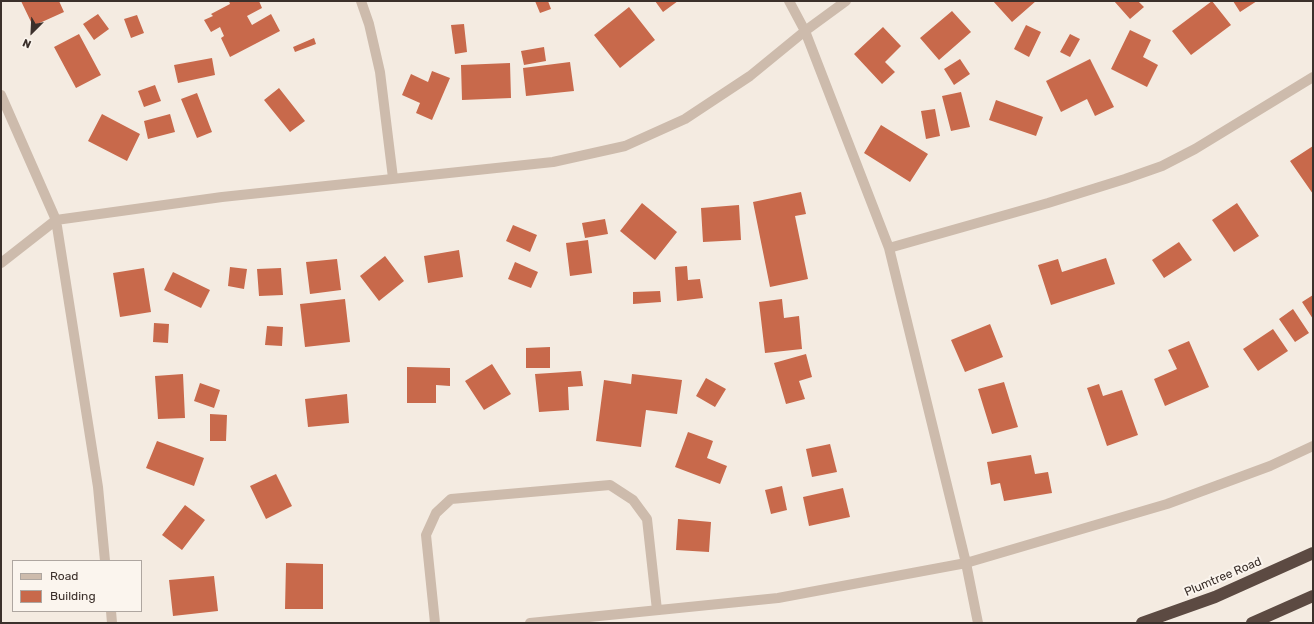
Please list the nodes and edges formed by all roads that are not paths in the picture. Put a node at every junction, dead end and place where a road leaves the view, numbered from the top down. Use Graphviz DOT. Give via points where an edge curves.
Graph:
graph roads {
  1 [pos="361,1"];
  2 [pos="790,1"];
  3 [pos="846,1"];
  4 [pos="805,31"];
  5 [pos="1313,76"];
  6 [pos="1,95"];
  7 [pos="393,178"];
  8 [pos="56,220"];
  9 [pos="888,248"];
  10 [pos="1,263"];
  11 [pos="1313,446"];
  12 [pos="1313,553"];
  13 [pos="105,560"];
  14 [pos="966,563"];
  15 [pos="1313,596"];
  16 [pos="657,610"];
  17 [pos="111,612"];
  18 [pos="112,623"];
  19 [pos="434,623"];
  20 [pos="530,623"];
  21 [pos="978,623"];
  22 [pos="1142,623"];
  23 [pos="1252,623"];
  1 -- 7 [label="street" via="380,72"];
  2 -- 4 [label="street"];
  3 -- 4 [label="street"];
  4 -- 7 [label="street" via="750,76 685,119 625,146 553,162"];
  4 -- 9 [label="street"];
  5 -- 9 [label="street" via="1195,149 1162,166 1048,203"];
  6 -- 8 [label="street"];
  7 -- 8 [label="street" via="222,197"];
  8 -- 10 [label="street"];
  8 -- 13 [label="street" via="98,487"];
  9 -- 14 [label="street"];
  11 -- 14 [label="street" via="1270,466 1167,504"];
  12 -- 22 [label="highway, Plumtree Road" via="1215,597"];
  14 -- 16 [label="street" via="778,598"];
  14 -- 21 [label="street"];
  15 -- 23 [label="highway"];
  16 -- 19 [label="street" via="647,519 634,500 610,485 451,499 436,513 426,535"];
  16 -- 20 [label="street"];
  17 -- 18 [label="street"];
}
